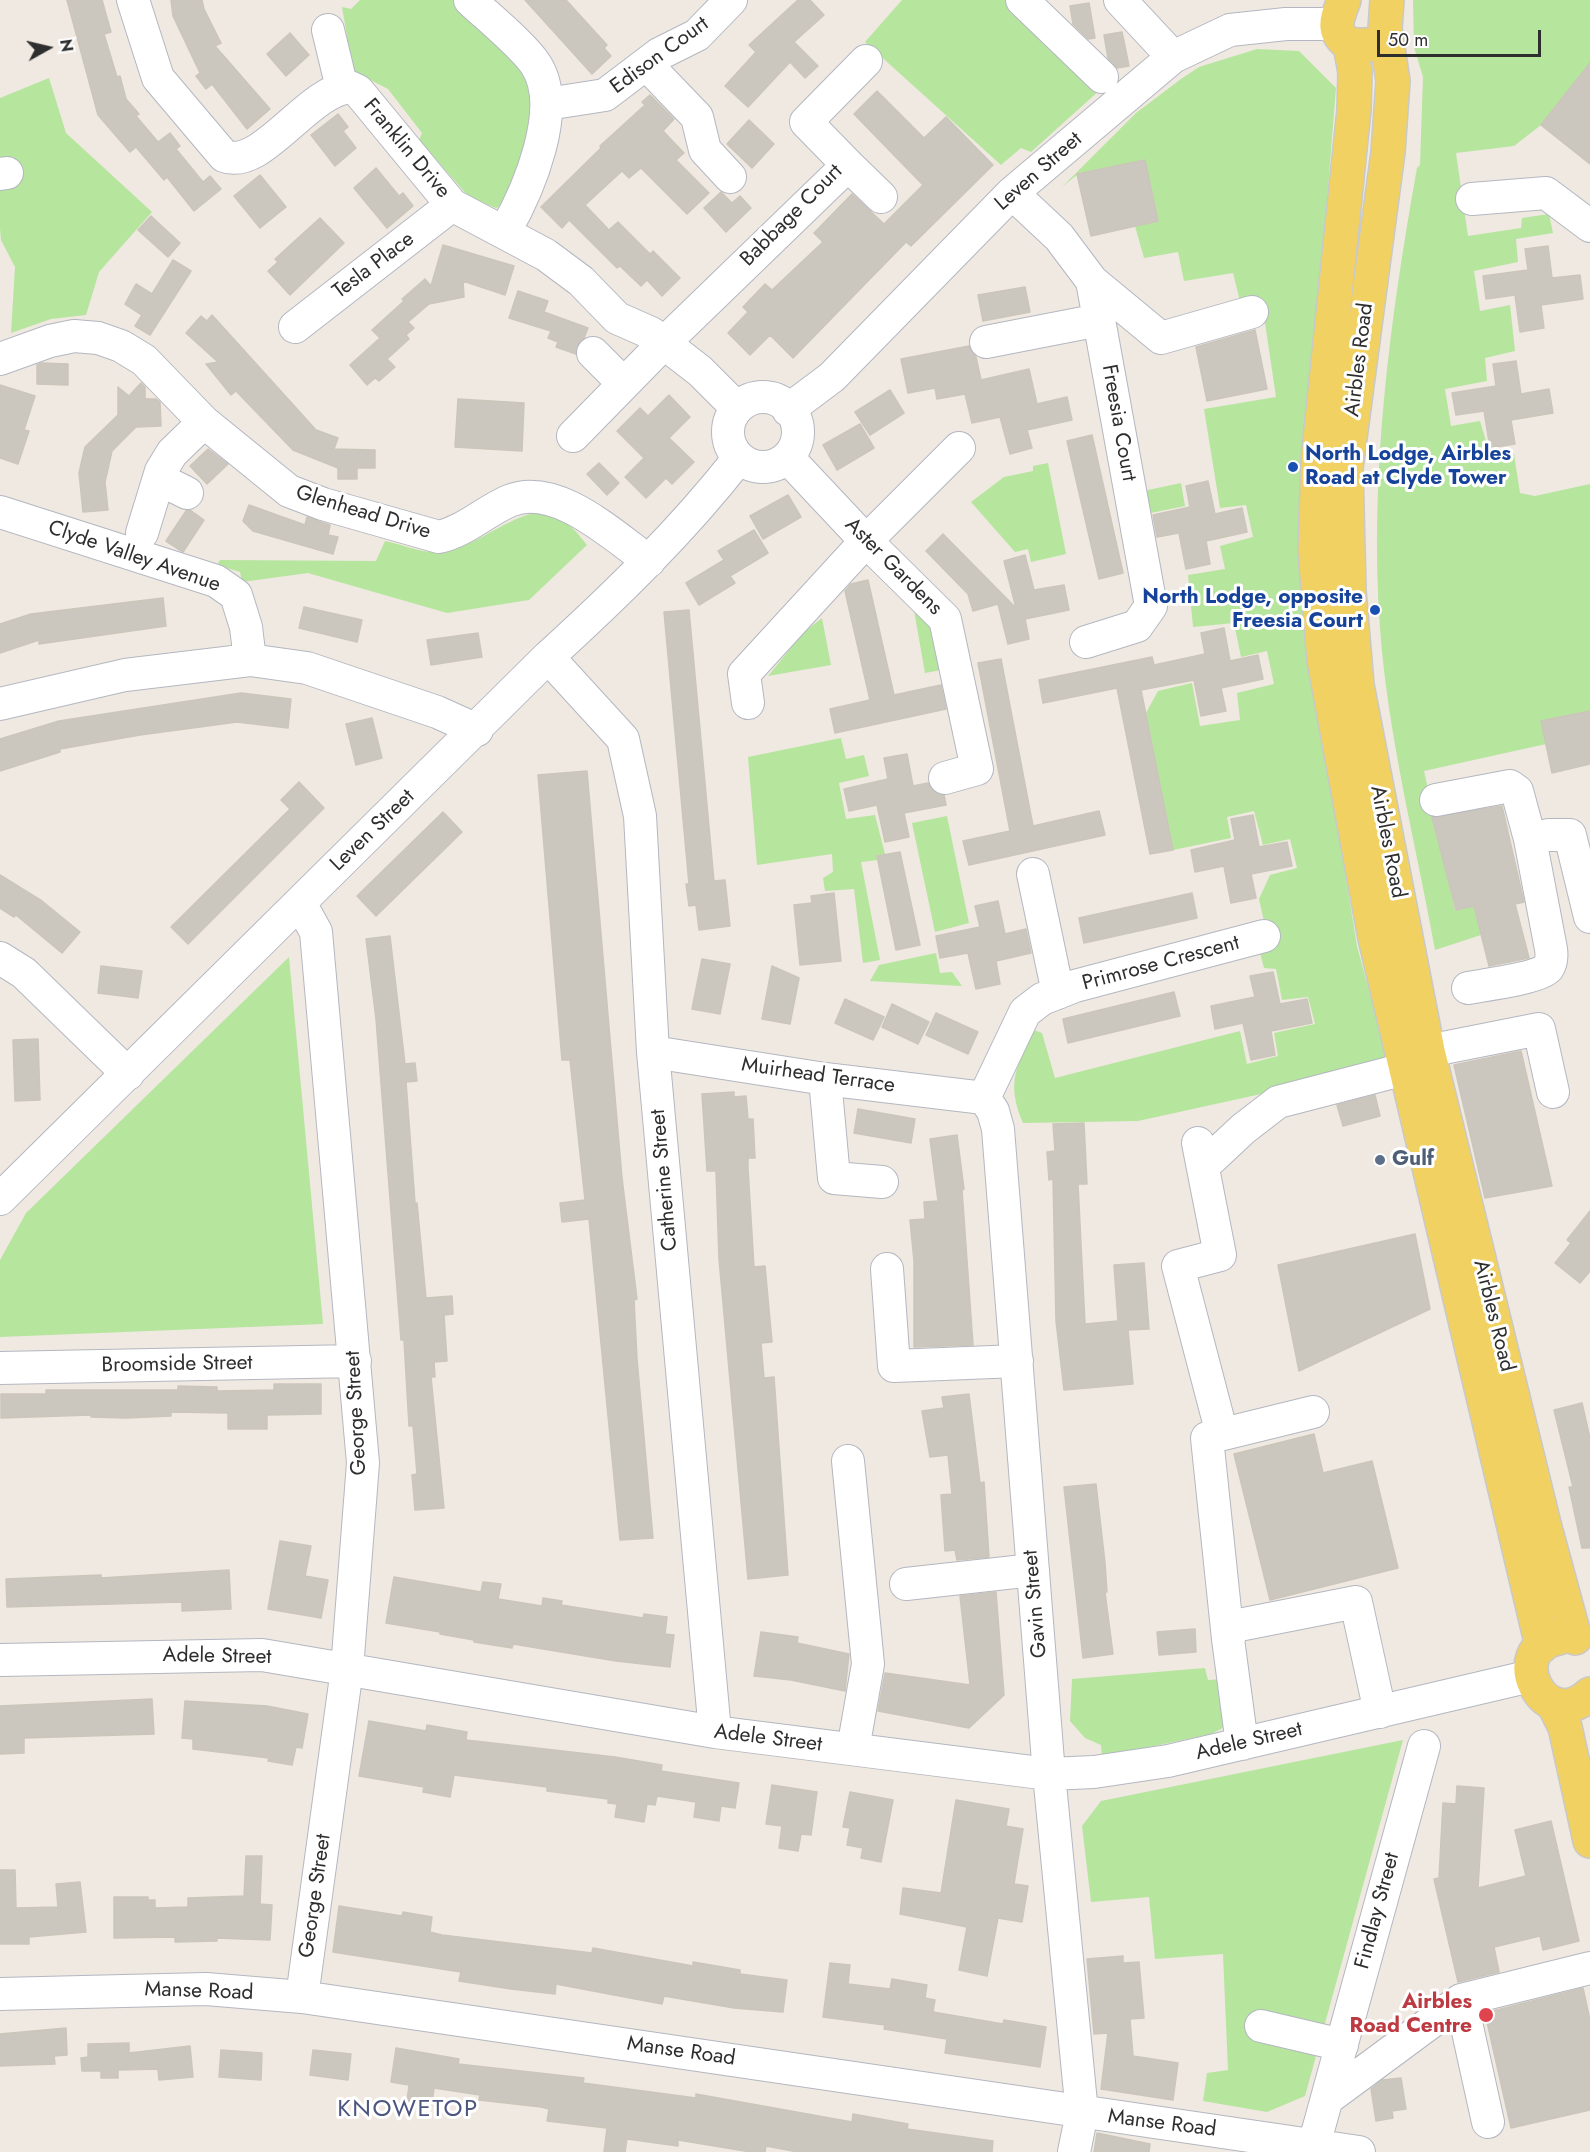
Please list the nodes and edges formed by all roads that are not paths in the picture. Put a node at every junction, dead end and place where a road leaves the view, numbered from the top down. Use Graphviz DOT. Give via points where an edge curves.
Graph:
graph roads {
  1 [pos="133,0"];
  2 [pos="470,0"];
  3 [pos="731,0"];
  4 [pos="1022,0"];
  5 [pos="1120,0"];
  6 [pos="1361,13"];
  7 [pos="328,30"];
  8 [pos="1173,57"];
  9 [pos="866,61"];
  10 [pos="646,64"];
  11 [pos="1102,77"];
  12 [pos="342,88"];
  13 [pos="547,104"];
  14 [pos="848,165"];
  15 [pos="730,177"];
  16 [pos="1012,193"];
  17 [pos="881,197"];
  18 [pos="1472,199"];
  19 [pos="452,205"];
  20 [pos="1590,226"];
  21 [pos="505,231"];
  22 [pos="1092,280"];
  23 [pos="1252,312"];
  24 [pos="1099,320"];
  25 [pos="295,327"];
  26 [pos="986,342"];
  27 [pos="663,343"];
  28 [pos="593,353"];
  29 [pos="0,359"];
  30 [pos="624,384"];
  31 [pos="737,408"];
  32 [pos="788,410"];
  33 [pos="204,422"];
  34 [pos="573,436"];
  35 [pos="959,448"];
  36 [pos="739,458"];
  37 [pos="788,458"];
  38 [pos="159,478"];
  39 [pos="188,493"];
  40 [pos="0,512"];
  41 [pos="142,532"];
  42 [pos="866,541"];
  43 [pos="649,561"];
  44 [pos="1086,642"];
  45 [pos="548,657"];
  46 [pos="250,660"];
  47 [pos="747,703"];
  48 [pos="0,704"];
  49 [pos="477,730"];
  50 [pos="945,778"];
  51 [pos="1436,800"];
  52 [pos="1530,839"];
  53 [pos="1033,874"];
  54 [pos="300,903"];
  55 [pos="1590,917"];
  56 [pos="1264,936"];
  57 [pos="0,958"];
  58 [pos="1468,988"];
  59 [pos="1058,993"];
  60 [pos="653,1052"];
  61 [pos="1416,1060"];
  62 [pos="128,1074"];
  63 [pos="825,1079"];
  64 [pos="1553,1092"];
  65 [pos="984,1098"];
  66 [pos="882,1182"];
  67 [pos="0,1199"];
  68 [pos="886,1269"];
  69 [pos="355,1361"];
  70 [pos="1017,1361"];
  71 [pos="0,1368"];
  72 [pos="1313,1412"];
  73 [pos="1222,1434"];
  74 [pos="848,1461"];
  75 [pos="1034,1570"];
  76 [pos="906,1584"];
  77 [pos="1228,1639"];
  78 [pos="1583,1643"];
  79 [pos="1542,1646"];
  80 [pos="0,1660"];
  81 [pos="347,1669"];
  82 [pos="1531,1676"];
  83 [pos="1579,1705"];
  84 [pos="1380,1712"];
  85 [pos="715,1732"];
  86 [pos="1242,1744"];
  87 [pos="1424,1746"];
  88 [pos="853,1749"];
  89 [pos="1049,1774"];
  90 [pos="1590,1841"];
  91 [pos="1590,1968"];
  92 [pos="0,1994"];
  93 [pos="302,1997"];
  94 [pos="1461,2000"];
  95 [pos="1261,2026"];
  96 [pos="1342,2045"];
  97 [pos="1327,2099"];
  98 [pos="1082,2113"];
  99 [pos="1488,2122"];
  100 [pos="1237,2143"];
  101 [pos="1314,2145"];
  102 [pos="1074,2152"];
  103 [pos="1359,2152"];
  1 -- 12 [label="street, Franklin Drive" via="158,78 224,156 250,156 327,93"];
  2 -- 13 [label="street" via="536,64 545,85"];
  3 -- 10 [label="street, Edison Court" via="697,34"];
  4 -- 11 [label="street"];
  5 -- 8 [label="street"];
  6 -- 8 [label="street, Leven Street" via="1230,30"];
  6 -- 61 [label="main road, Airbles Road" via="1393,81 1388,152 1346,468 1345,508 1357,686"];
  7 -- 12 [label="street"];
  8 -- 16 [label="street, Leven Street"];
  9 -- 14 [label="street, Babbage Court" via="806,122"];
  10 -- 13 [label="street, Edison Court" via="605,95"];
  10 -- 15 [label="street" via="697,117 705,150"];
  12 -- 19 [label="street, Franklin Drive" via="358,91"];
  13 -- 21 [label="street" via="531,176"];
  14 -- 17 [label="street"];
  14 -- 27 [label="street, Babbage Court"];
  16 -- 22 [label="street, Freesia Court" via="1059,237"];
  16 -- 32 [label="street, Leven Street" via="832,377"];
  18 -- 20 [label="street" via="1546,193"];
  19 -- 21 [label="street, Franklin Drive"];
  19 -- 25 [label="street, Tesla Place"];
  21 -- 27 [label="street, Franklin Drive" via="581,281 617,318 651,333"];
  22 -- 23 [label="street" via="1161,338"];
  22 -- 24 [label="street, Freesia Court"];
  24 -- 26 [label="street"];
  24 -- 44 [label="street, Freesia Court" via="1151,606 1137,626"];
  27 -- 30 [label="street, Babbage Court"];
  27 -- 31 [label="street, Franklin Drive" via="700,371"];
  28 -- 30 [label="street"];
  29 -- 33 [label="street, Glenhead Drive" via="50,341 74,336 98,338 144,360"];
  30 -- 34 [label="street, Babbage Court"];
  31 -- 32 [label="street" via="763,397 778,401"];
  31 -- 36 [label="street" via="730,419 728,435"];
  32 -- 37 [label="street" via="795,418 798,432"];
  33 -- 38 [label="street" via="172,453"];
  33 -- 43 [label="street, Glenhead Drive" via="289,491 323,504 439,537 455,533 511,500 554,500 576,510"];
  35 -- 42 [label="street"];
  36 -- 37 [label="street" via="763,467"];
  36 -- 43 [label="street, Leven Street"];
  37 -- 42 [label="street, Aster Gardens"];
  38 -- 39 [label="street"];
  38 -- 41 [label="street"];
  40 -- 46 [label="street, Clyde Valley Avenue" via="216,581 236,595 246,627"];
  42 -- 47 [label="street" via="744,674"];
  42 -- 50 [label="street, Aster Gardens" via="945,619 978,769"];
  43 -- 45 [label="street, Leven Street"];
  45 -- 49 [label="street, Leven Street"];
  45 -- 60 [label="street, Catherine Street" via="623,739 640,816"];
  46 -- 48 [label="street" via="125,675"];
  46 -- 49 [label="street" via="307,668 437,712"];
  49 -- 54 [label="street, Leven Street"];
  51 -- 52 [label="street" via="1510,786 1517,791"];
  52 -- 55 [label="street" via="1570,835"];
  52 -- 58 [label="street" via="1551,949 1550,965 1536,974"];
  53 -- 59 [label="street, Primrose Crescent"];
  54 -- 62 [label="street, Leven Street"];
  54 -- 69 [label="street, George Street" via="316,932"];
  56 -- 59 [label="street, Primrose Crescent"];
  57 -- 62 [label="street" via="24,973"];
  59 -- 65 [label="street, Primrose Crescent" via="1025,1012"];
  60 -- 63 [label="street, Muirhead Terrace"];
  60 -- 85 [label="street, Catherine Street"];
  61 -- 64 [label="street" via="1539,1029"];
  61 -- 73 [label="street" via="1278,1102 1243,1129 1204,1151 1220,1256 1178,1266"];
  61 -- 78 [label="main road, Airbles Road" via="1544,1524"];
  61 -- 79 [label="main road, Airbles Road"];
  62 -- 67 [label="street, Leven Street"];
  63 -- 65 [label="street, Muirhead Terrace"];
  63 -- 66 [label="street" via="834,1178"];
  65 -- 70 [label="street, Gavin Street" via="998,1129"];
  68 -- 70 [label="street" via="894,1366"];
  69 -- 71 [label="street, Broomside Street"];
  69 -- 81 [label="street, George Street" via="363,1463"];
  70 -- 75 [label="street, Gavin Street"];
  72 -- 73 [label="street"];
  73 -- 77 [label="street" via="1207,1438"];
  74 -- 88 [label="street" via="868,1664"];
  75 -- 76 [label="street"];
  75 -- 89 [label="street, Gavin Street"];
  77 -- 84 [label="street" via="1234,1626 1356,1602"];
  77 -- 86 [label="street"];
  78 -- 79 [label="main road, Airbles Road" via="1554,1639"];
  79 -- 82 [label="main road" via="1534,1656"];
  80 -- 81 [label="street, Adele Street" via="262,1655"];
  81 -- 85 [label="street, Adele Street"];
  81 -- 93 [label="street, George Street"];
  82 -- 83 [label="main road" via="1540,1695"];
  82 -- 84 [label="street, Adele Street"];
  83 -- 90 [label="main road" via="1565,1727"];
  84 -- 86 [label="street, Adele Street"];
  85 -- 88 [label="street, Adele Street"];
  86 -- 89 [label="street, Adele Street" via="1168,1761"];
  87 -- 96 [label="street, Findlay Street"];
  88 -- 89 [label="street, Adele Street"];
  89 -- 98 [label="street, Gavin Street"];
  91 -- 94 [label="street"];
  92 -- 93 [label="street, Manse Road" via="206,1989"];
  93 -- 98 [label="street, Manse Road"];
  94 -- 97 [label="street"];
  94 -- 99 [label="street"];
  95 -- 96 [label="street"];
  96 -- 97 [label="street, Findlay Street"];
  97 -- 101 [label="street, Findlay Street"];
  98 -- 100 [label="street, Manse Road"];
  98 -- 102 [label="street, Gavin Street"];
  100 -- 101 [label="street, Manse Road"];
  101 -- 103 [label="street, Manse Road"];
}
